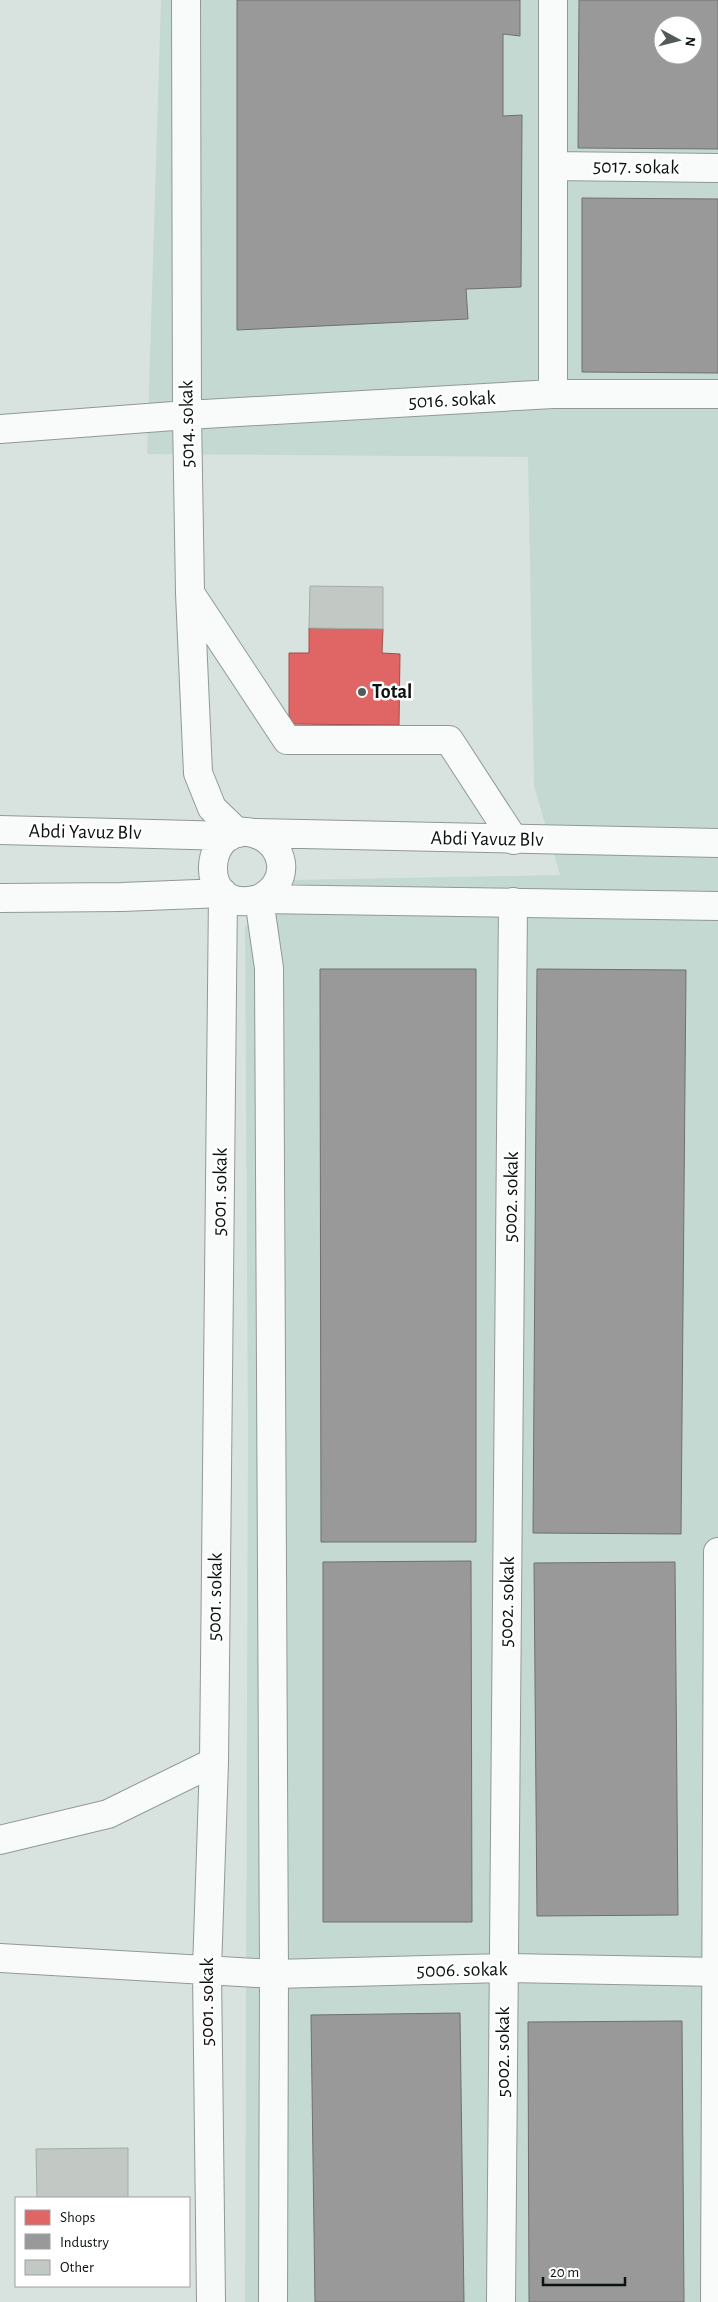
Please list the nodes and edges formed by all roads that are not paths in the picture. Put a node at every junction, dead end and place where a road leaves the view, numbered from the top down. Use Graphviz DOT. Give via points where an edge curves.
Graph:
graph roads {
  1 [pos="186,0"];
  2 [pos="553,0"];
  3 [pos="553,166"];
  4 [pos="718,168"];
  5 [pos="553,394"];
  6 [pos="718,394"];
  7 [pos="187,415"];
  8 [pos="0,429"];
  9 [pos="190,593"];
  10 [pos="0,830"];
  11 [pos="241,834"];
  12 [pos="514,840"];
  13 [pos="718,843"];
  14 [pos="223,893"];
  15 [pos="0,898"];
  16 [pos="259,899"];
  17 [pos="513,902"];
  18 [pos="718,906"];
  19 [pos="718,1552"];
  20 [pos="214,1762"];
  21 [pos="0,1840"];
  22 [pos="0,1958"];
  23 [pos="504,1968"];
  24 [pos="206,1970"];
  25 [pos="717,1972"];
  26 [pos="274,1974"];
  27 [pos="211,2302"];
  28 [pos="273,2302"];
  29 [pos="501,2302"];
  30 [pos="716,2302"];
  1 -- 7 [label="street, 5014. sokak"];
  2 -- 3 [label="street"];
  3 -- 4 [label="street, 5017. sokak"];
  3 -- 5 [label="street"];
  5 -- 6 [label="street, 5016. sokak"];
  5 -- 7 [label="street, 5016. sokak"];
  7 -- 8 [label="street, 5016. sokak"];
  7 -- 9 [label="street, 5014. sokak"];
  9 -- 11 [label="street, 5014. sokak" via="198,773 212,808"];
  9 -- 12 [label="street" via="287,740 449,740"];
  10 -- 11 [label="street, Abdi Yavuz Blv"];
  11 -- 12 [label="street, Abdi Yavuz Blv"];
  11 -- 14 [label="street" via="216,849 213,858 213,877"];
  11 -- 16 [label="street" via="272,844 277,852 281,870 274,888"];
  12 -- 13 [label="street, Abdi Yavuz Blv"];
  14 -- 15 [label="street"];
  14 -- 16 [label="street" via="236,901"];
  14 -- 20 [label="street, 5001. sokak"];
  16 -- 17 [label="street"];
  16 -- 26 [label="street" via="269,968"];
  17 -- 18 [label="street"];
  17 -- 23 [label="street, 5002. sokak"];
  19 -- 25 [label="street"];
  20 -- 21 [label="street" via="108,1814"];
  20 -- 24 [label="street, 5001. sokak"];
  22 -- 24 [label="street, 5006. sokak"];
  23 -- 25 [label="street, 5006. sokak"];
  23 -- 26 [label="street, 5006. sokak"];
  23 -- 29 [label="street, 5002. sokak"];
  24 -- 26 [label="street, 5006. sokak"];
  24 -- 27 [label="street, 5001. sokak"];
  25 -- 30 [label="street"];
  26 -- 28 [label="street"];
}
